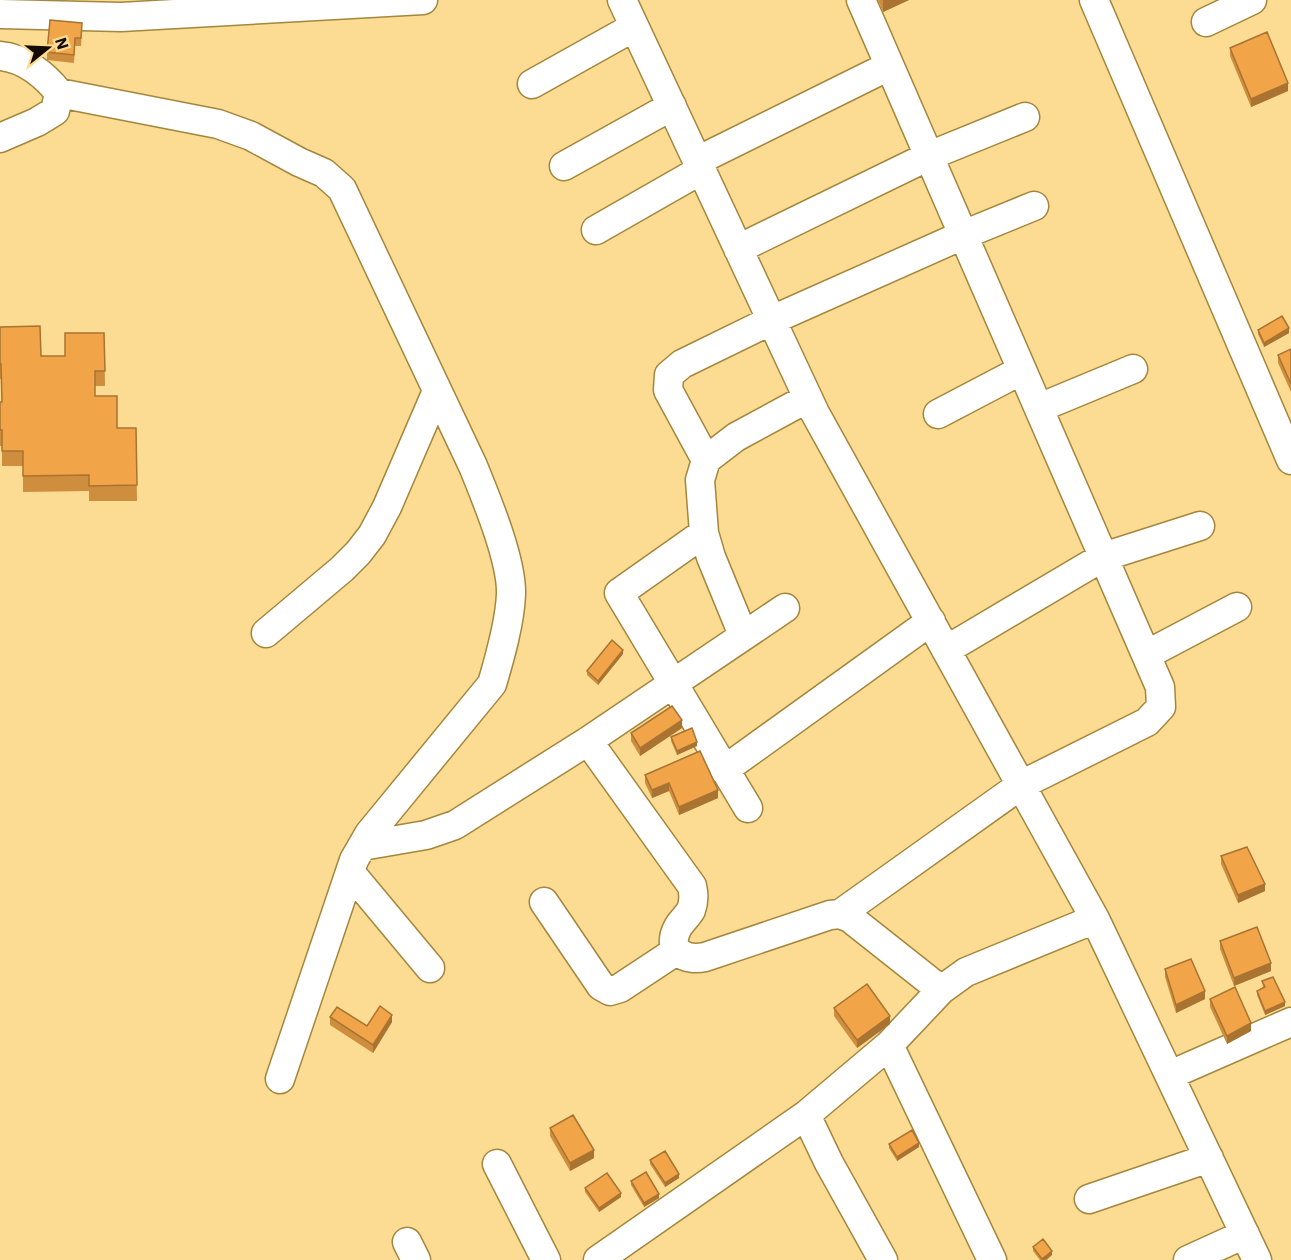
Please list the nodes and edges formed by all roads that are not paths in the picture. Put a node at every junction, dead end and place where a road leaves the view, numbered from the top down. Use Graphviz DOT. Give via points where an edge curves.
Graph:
graph roads {
  1 [pos="423,0"];
  2 [pos="622,0"];
  3 [pos="861,0"];
  4 [pos="1094,0"];
  5 [pos="1252,0"];
  6 [pos="0,14"];
  7 [pos="1206,22"];
  8 [pos="634,27"];
  9 [pos="0,56"];
  10 [pos="889,66"];
  11 [pos="532,84"];
  12 [pos="59,93"];
  13 [pos="672,106"];
  14 [pos="1025,117"];
  15 [pos="0,138"];
  16 [pos="929,156"];
  17 [pos="564,166"];
  18 [pos="699,166"];
  19 [pos="1034,206"];
  20 [pos="596,230"];
  21 [pos="963,235"];
  22 [pos="738,249"];
  23 [pos="772,320"];
  24 [pos="1133,369"];
  25 [pos="1022,370"];
  26 [pos="437,391"];
  27 [pos="808,398"];
  28 [pos="1039,408"];
  29 [pos="938,414"];
  30 [pos="706,459"];
  31 [pos="1291,460"];
  32 [pos="1200,526"];
  33 [pos="704,533"];
  34 [pos="1103,557"];
  35 [pos="1237,607"];
  36 [pos="785,608"];
  37 [pos="931,621"];
  38 [pos="266,633"];
  39 [pos="743,635"];
  40 [pos="946,650"];
  41 [pos="1146,656"];
  42 [pos="673,685"];
  43 [pos="588,741"];
  44 [pos="724,770"];
  45 [pos="1021,785"];
  46 [pos="748,808"];
  47 [pos="362,846"];
  48 [pos="350,872"];
  49 [pos="544,902"];
  50 [pos="840,914"];
  51 [pos="1095,919"];
  52 [pos="676,951"];
  53 [pos="430,968"];
  54 [pos="940,990"];
  55 [pos="1291,1022"];
  56 [pos="889,1045"];
  57 [pos="1170,1075"];
  58 [pos="280,1079"];
  59 [pos="806,1115"];
  60 [pos="1209,1158"];
  61 [pos="497,1164"];
  62 [pos="1089,1198"];
  63 [pos="1245,1234"];
  64 [pos="546,1260"];
  65 [pos="598,1260"];
  66 [pos="883,1260"];
  67 [pos="992,1260"];
  68 [pos="1188,1260"];
  69 [pos="1257,1260"];
  1 -- 6 [label="street" via="121,17"];
  2 -- 8 [label="street"];
  3 -- 10 [label="street"];
  4 -- 31 [label="street"];
  5 -- 7 [label="street"];
  8 -- 11 [label="street"];
  8 -- 13 [label="street"];
  9 -- 12 [label="street" via="47,77"];
  10 -- 16 [label="street"];
  10 -- 18 [label="street"];
  12 -- 15 [label="street" via="55,111"];
  12 -- 26 [label="street" via="218,124 324,173 342,189"];
  13 -- 17 [label="street"];
  13 -- 18 [label="street"];
  14 -- 16 [label="street"];
  16 -- 21 [label="street"];
  16 -- 22 [label="street"];
  18 -- 20 [label="street"];
  18 -- 22 [label="street"];
  19 -- 21 [label="street"];
  21 -- 23 [label="street"];
  21 -- 25 [label="street"];
  22 -- 23 [label="street"];
  23 -- 27 [label="street"];
  23 -- 30 [label="street" via="682,364 669,375 668,390"];
  24 -- 28 [label="street"];
  25 -- 28 [label="street"];
  25 -- 29 [label="street"];
  26 -- 38 [label="street" via="372,535 342,569"];
  26 -- 47 [label="street" via="491,509 512,593 502,653 492,684"];
  27 -- 30 [label="street" via="736,437"];
  27 -- 37 [label="street"];
  28 -- 34 [label="street"];
  30 -- 33 [label="street" via="700,480"];
  32 -- 34 [label="street"];
  33 -- 39 [label="street"];
  33 -- 42 [label="street" via="619,593"];
  34 -- 40 [label="street"];
  34 -- 41 [label="street"];
  35 -- 41 [label="street"];
  36 -- 39 [label="street"];
  37 -- 40 [label="street"];
  37 -- 44 [label="street"];
  39 -- 42 [label="street"];
  40 -- 45 [label="street"];
  41 -- 45 [label="street" via="1160,687 1161,707 1147,722"];
  42 -- 43 [label="street"];
  42 -- 44 [label="street"];
  43 -- 47 [label="street" via="455,825 426,835"];
  43 -- 52 [label="street" via="692,886 691,910 676,930"];
  44 -- 46 [label="street"];
  45 -- 50 [label="street"];
  45 -- 51 [label="street"];
  47 -- 48 [label="street"];
  48 -- 53 [label="street"];
  48 -- 58 [label="street"];
  49 -- 52 [label="street" via="600,986 610,991"];
  50 -- 52 [label="street" via="705,957 693,959"];
  50 -- 54 [label="street"];
  51 -- 54 [label="street" via="966,972"];
  51 -- 57 [label="street"];
  54 -- 56 [label="street"];
  55 -- 57 [label="street"];
  56 -- 59 [label="street"];
  56 -- 67 [label="street"];
  57 -- 60 [label="street"];
  59 -- 65 [label="street"];
  59 -- 66 [label="street"];
  60 -- 62 [label="street"];
  60 -- 63 [label="street"];
  61 -- 64 [label="street"];
  63 -- 68 [label="street"];
  63 -- 69 [label="street"];
}
